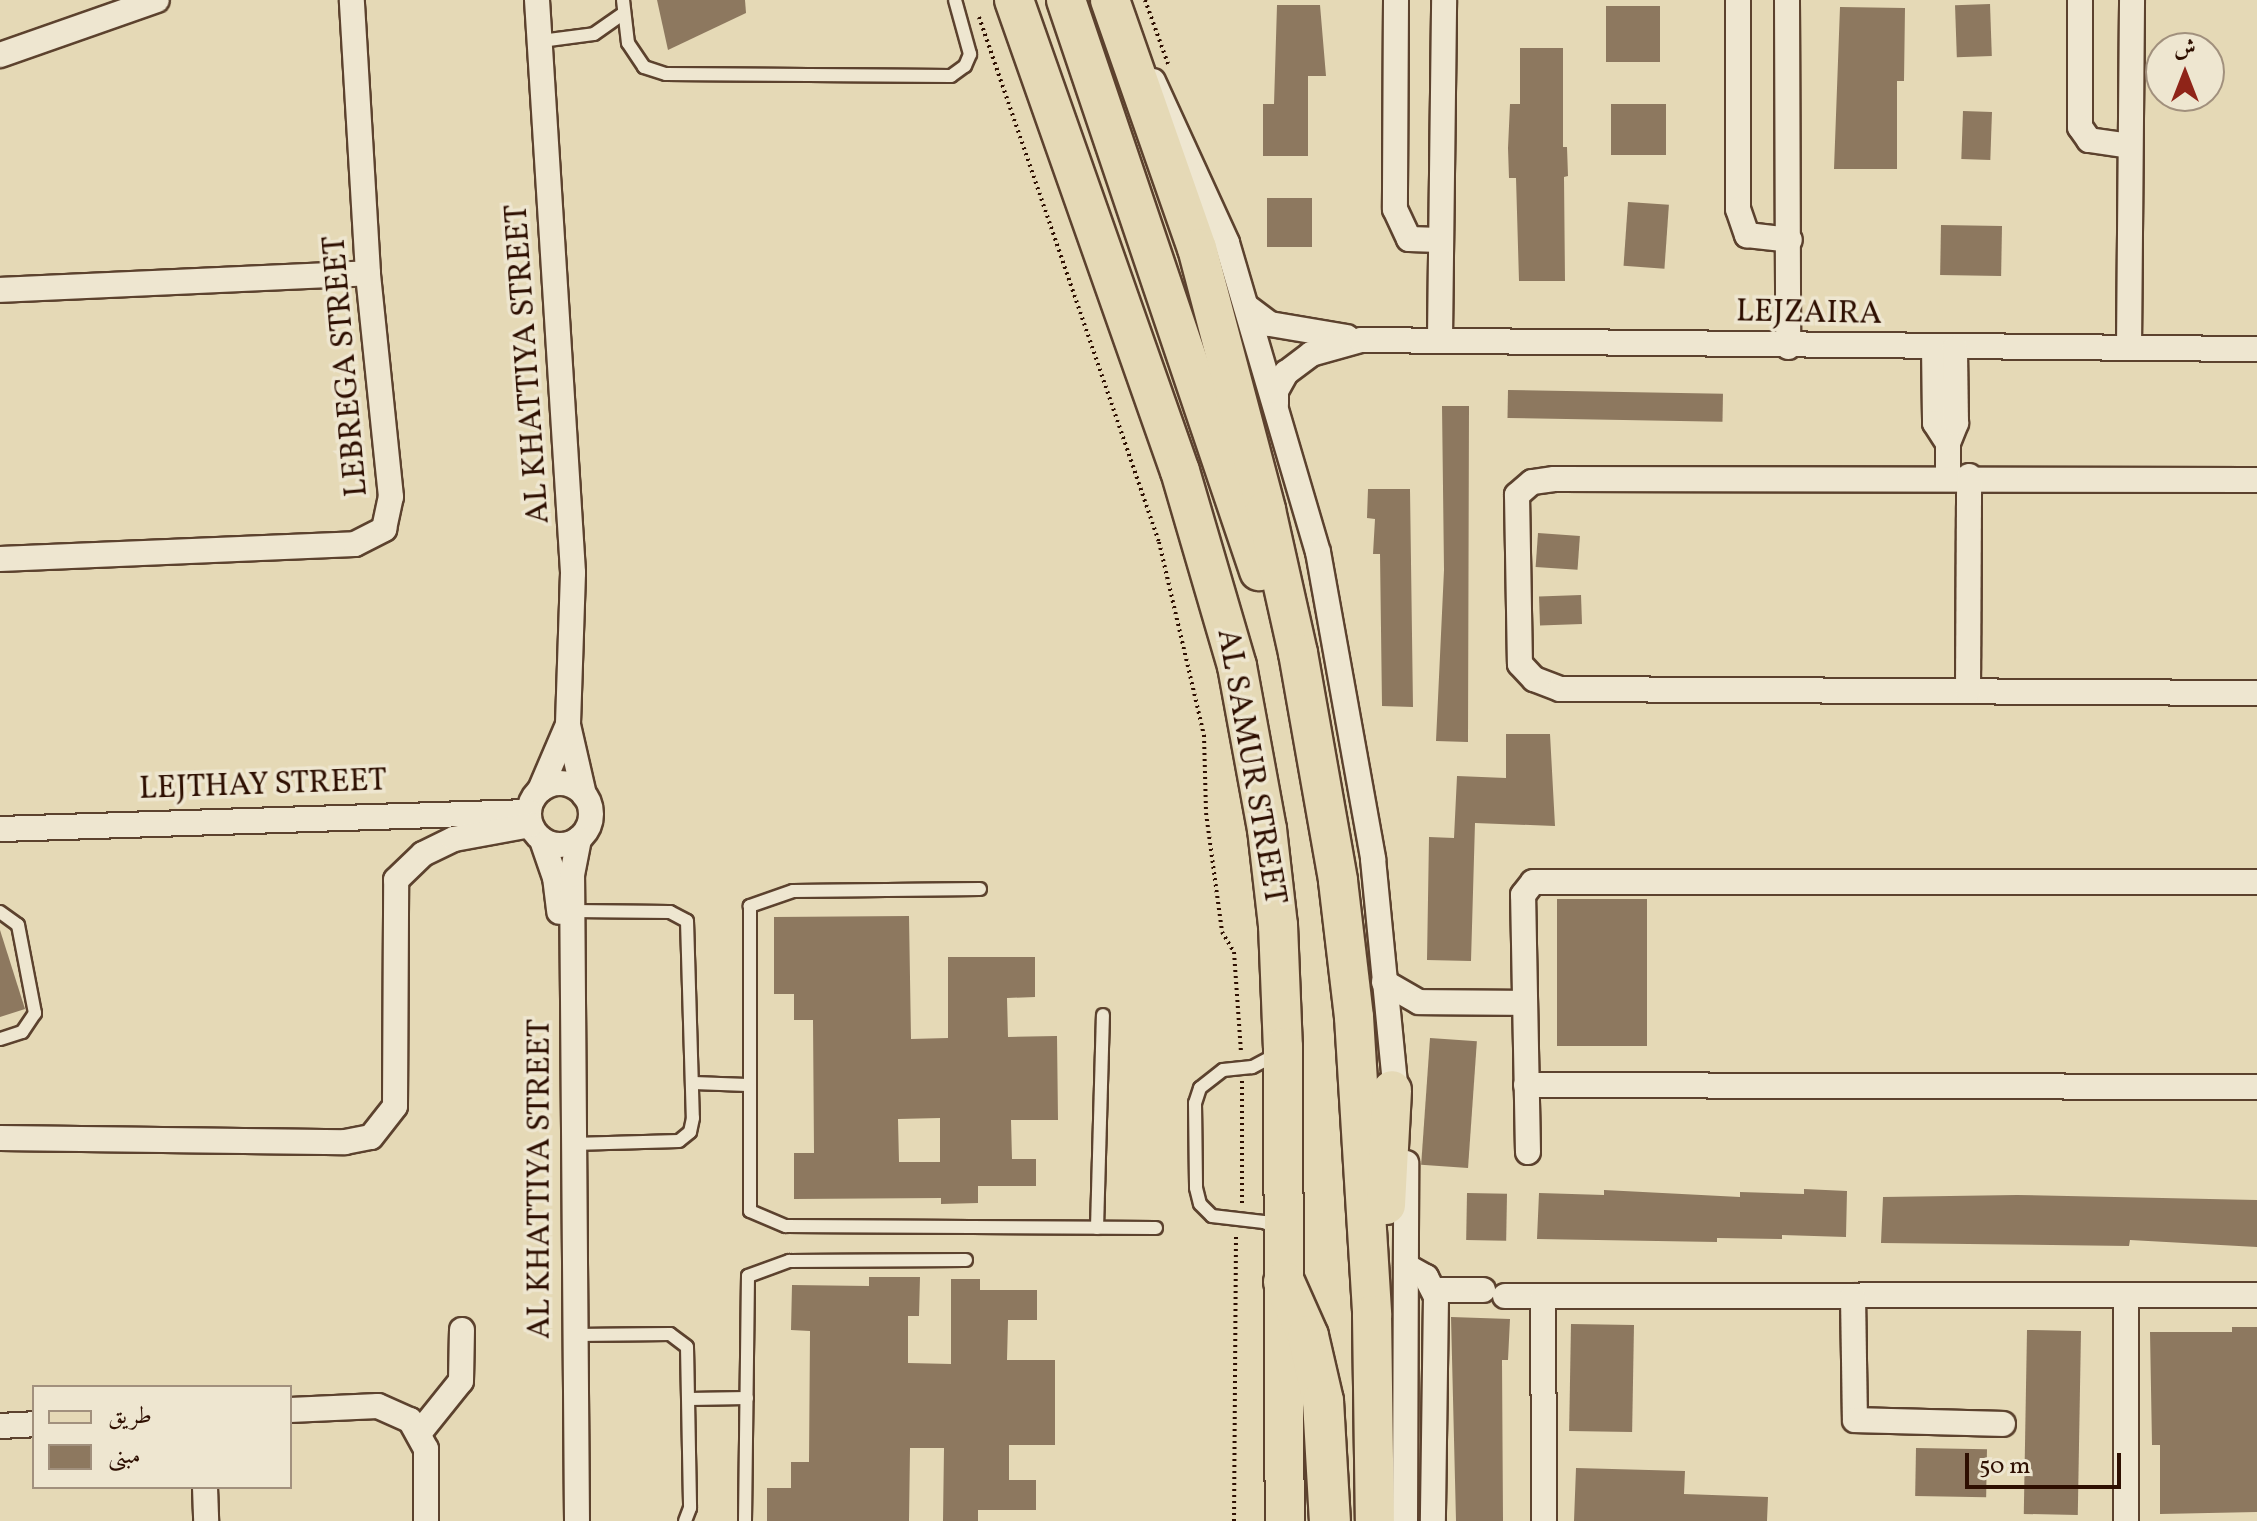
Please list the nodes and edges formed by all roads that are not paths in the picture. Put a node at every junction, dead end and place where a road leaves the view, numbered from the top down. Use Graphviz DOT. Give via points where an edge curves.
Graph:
graph roads {
  1 [pos="157,0"];
  2 [pos="352,0"];
  3 [pos="537,0"];
  4 [pos="955,0"];
  5 [pos="1014,0"];
  6 [pos="1066,0"];
  7 [pos="1396,0"];
  8 [pos="1444,0"];
  9 [pos="1738,0"];
  10 [pos="1787,0"];
  11 [pos="2080,0"];
  12 [pos="2132,0"];
  13 [pos="623,7"];
  14 [pos="1115,7"];
  15 [pos="541,41"];
  16 [pos="0,55"];
  17 [pos="2130,146"];
  18 [pos="1440,240"];
  19 [pos="1790,240"];
  20 [pos="368,273"];
  21 [pos="0,290"];
  22 [pos="1246,306"];
  23 [pos="1440,338"];
  24 [pos="1361,340"];
  25 [pos="1788,347"];
  26 [pos="1945,348"];
  27 [pos="2129,348"];
  28 [pos="2257,349"];
  29 [pos="1276,408"];
  30 [pos="1958,476"];
  31 [pos="2257,480"];
  32 [pos="0,559"];
  33 [pos="1298,653"];
  34 [pos="1968,691"];
  35 [pos="2257,693"];
  36 [pos="568,725"];
  37 [pos="540,790"];
  38 [pos="584,795"];
  39 [pos="534,826"];
  40 [pos="0,829"];
  41 [pos="579,839"];
  42 [pos="2257,882"];
  43 [pos="980,889"];
  44 [pos="573,911"];
  45 [pos="0,912"];
  46 [pos="1384,982"];
  47 [pos="1419,1002"];
  48 [pos="1525,1003"];
  49 [pos="1103,1015"];
  50 [pos="1388,1034"];
  51 [pos="0,1039"];
  52 [pos="1283,1047"];
  53 [pos="693,1083"];
  54 [pos="748,1085"];
  55 [pos="1526,1085"];
  56 [pos="2257,1087"];
  57 [pos="1392,1090"];
  58 [pos="0,1138"];
  59 [pos="573,1144"];
  60 [pos="1528,1152"];
  61 [pos="1097,1228"];
  62 [pos="1156,1228"];
  63 [pos="1284,1231"];
  64 [pos="966,1260"];
  65 [pos="1406,1266"];
  66 [pos="1284,1282"];
  67 [pos="1434,1290"];
  68 [pos="2126,1295"];
  69 [pos="2257,1295"];
  70 [pos="1543,1296"];
  71 [pos="1853,1296"];
  72 [pos="1372,1315"];
  73 [pos="462,1330"];
  74 [pos="573,1335"];
  75 [pos="747,1398"];
  76 [pos="689,1399"];
  77 [pos="292,1410"];
  78 [pos="32,1424"];
  79 [pos="2003,1424"];
  80 [pos="0,1426"];
  81 [pos="420,1432"];
  82 [pos="205,1489"];
  83 [pos="206,1521"];
  84 [pos="426,1521"];
  85 [pos="560,1521"];
  86 [pos="577,1521"];
  87 [pos="685,1521"];
  88 [pos="745,1521"];
  89 [pos="1285,1521"];
  90 [pos="1330,1521"];
  91 [pos="1375,1521"];
  92 [pos="1405,1521"];
  93 [pos="1433,1521"];
  94 [pos="1544,1521"];
  95 [pos="2126,1521"];
  1 -- 16 [label="street"];
  2 -- 20 [label="street, LEBREGA STREET"];
  3 -- 15 [label="street, AL KHATTIYA STREET"];
  4 -- 13 [label="lane" via="970,54 965,66 951,76 666,74 644,67 628,43"];
  5 -- 52 [label="main road, AL SAMUR STREET" via="1180,471 1237,666 1272,870"];
  6 -- 33 [label="main road" via="1252,555"];
  7 -- 18 [label="street" via="1395,209 1409,239"];
  8 -- 18 [label="street"];
  9 -- 19 [label="street" via="1738,209 1747,235"];
  10 -- 19 [label="street"];
  11 -- 17 [label="street" via="2080,127 2089,140"];
  12 -- 17 [label="street"];
  13 -- 15 [label="lane" via="594,34"];
  14 -- 22 [label="street, AL SAMUR STREET" via="1209,196"];
  14 -- 33 [label="main road, AL SAMUR STREET" via="1197,248"];
  15 -- 36 [label="street, AL KHATTIYA STREET" via="573,560"];
  17 -- 27 [label="street"];
  18 -- 23 [label="street"];
  19 -- 25 [label="street"];
  20 -- 21 [label="street"];
  20 -- 32 [label="street, LEBREGA STREET" via="391,509 376,537 355,544"];
  22 -- 24 [label="street, LEJZAIRA" via="1270,324"];
  22 -- 29 [label="street, AL SAMUR STREET"];
  23 -- 24 [label="street, LEJZAIRA"];
  23 -- 25 [label="street, LEJZAIRA"];
  24 -- 29 [label="street, LEJZAIRA" via="1328,345 1286,373 1276,391"];
  25 -- 26 [label="street, LEJZAIRA"];
  26 -- 27 [label="street, LEJZAIRA"];
  26 -- 30 [label="street" via="1935,423"];
  27 -- 28 [label="street, LEJZAIRA"];
  29 -- 46 [label="street, AL SAMUR STREET" via="1318,552 1346,695 1373,859"];
  30 -- 31 [label="street"];
  30 -- 34 [label="street"];
  30 -- 34 [label="street" via="1532,482 1517,495 1520,664 1534,679 1560,689"];
  33 -- 72 [label="main road, AL SAMUR STREET" via="1338,881 1354,1017"];
  34 -- 35 [label="street"];
  36 -- 37 [label="street, AL KHATTIYA STREET"];
  36 -- 38 [label="street, AL KHATTIYA STREET"];
  37 -- 38 [label="street" via="558,783"];
  37 -- 39 [label="street"];
  38 -- 41 [label="street" via="590,823"];
  39 -- 40 [label="street, LEJTHAY STREET"];
  39 -- 41 [label="street" via="561,846"];
  39 -- 58 [label="street" via="454,839 423,854 396,880 395,1106 371,1137 345,1142"];
  39 -- 85 [label="street, AL KHATTIYA STREET" via="559,908"];
  41 -- 44 [label="street, AL KHATTIYA STREET"];
  42 -- 48 [label="street" via="1549,879 1533,882 1523,895"];
  43 -- 54 [label="lane" via="793,891 750,906"];
  44 -- 53 [label="lane" via="670,912 687,921"];
  44 -- 59 [label="street, AL KHATTIYA STREET"];
  45 -- 51 [label="lane" via="18,925 35,1013 22,1032"];
  46 -- 47 [label="street"];
  46 -- 50 [label="street, AL SAMUR STREET"];
  47 -- 48 [label="street"];
  47 -- 50 [label="street"];
  48 -- 55 [label="street"];
  49 -- 61 [label="lane"];
  50 -- 57 [label="street, AL SAMUR STREET"];
  52 -- 63 [label="main road, AL SAMUR STREET"];
  52 -- 63 [label="lane" via="1269,1060 1214,1074 1200,1088 1195,1103 1197,1196 1212,1216 1264,1222"];
  53 -- 54 [label="lane"];
  53 -- 59 [label="lane" via="693,1125 679,1141"];
  54 -- 61 [label="lane" via="750,1211 786,1226"];
  55 -- 56 [label="street"];
  55 -- 60 [label="street"];
  57 -- 65 [label="street, AL SAMUR STREET" via="1405,1137"];
  57 -- 72 [label="main road" via="1385,1230"];
  59 -- 74 [label="street, AL KHATTIYA STREET"];
  61 -- 62 [label="lane"];
  63 -- 66 [label="main road, AL SAMUR STREET"];
  64 -- 75 [label="lane" via="789,1261 748,1276"];
  65 -- 67 [label="street" via="1426,1277"];
  65 -- 92 [label="street, AL SAMUR STREET"];
  66 -- 89 [label="main road, AL SAMUR STREET"];
  66 -- 90 [label="highway" via="1308,1336 1323,1401"];
  67 -- 70 [label="street"];
  67 -- 93 [label="street"];
  68 -- 69 [label="street"];
  68 -- 71 [label="street"];
  68 -- 95 [label="street"];
  70 -- 71 [label="street"];
  70 -- 94 [label="street"];
  71 -- 79 [label="street" via="1855,1420"];
  72 -- 91 [label="main road, AL SAMUR STREET"];
  73 -- 81 [label="street" via="461,1381"];
  74 -- 76 [label="lane" via="677,1336 689,1354"];
  74 -- 86 [label="street, AL KHATTIYA STREET"];
  75 -- 76 [label="lane"];
  75 -- 88 [label="lane"];
  76 -- 87 [label="lane"];
  77 -- 81 [label="street" via="378,1406 403,1415"];
  78 -- 80 [label="street"];
  81 -- 84 [label="street" via="426,1449"];
  82 -- 83 [label="street"];
}
